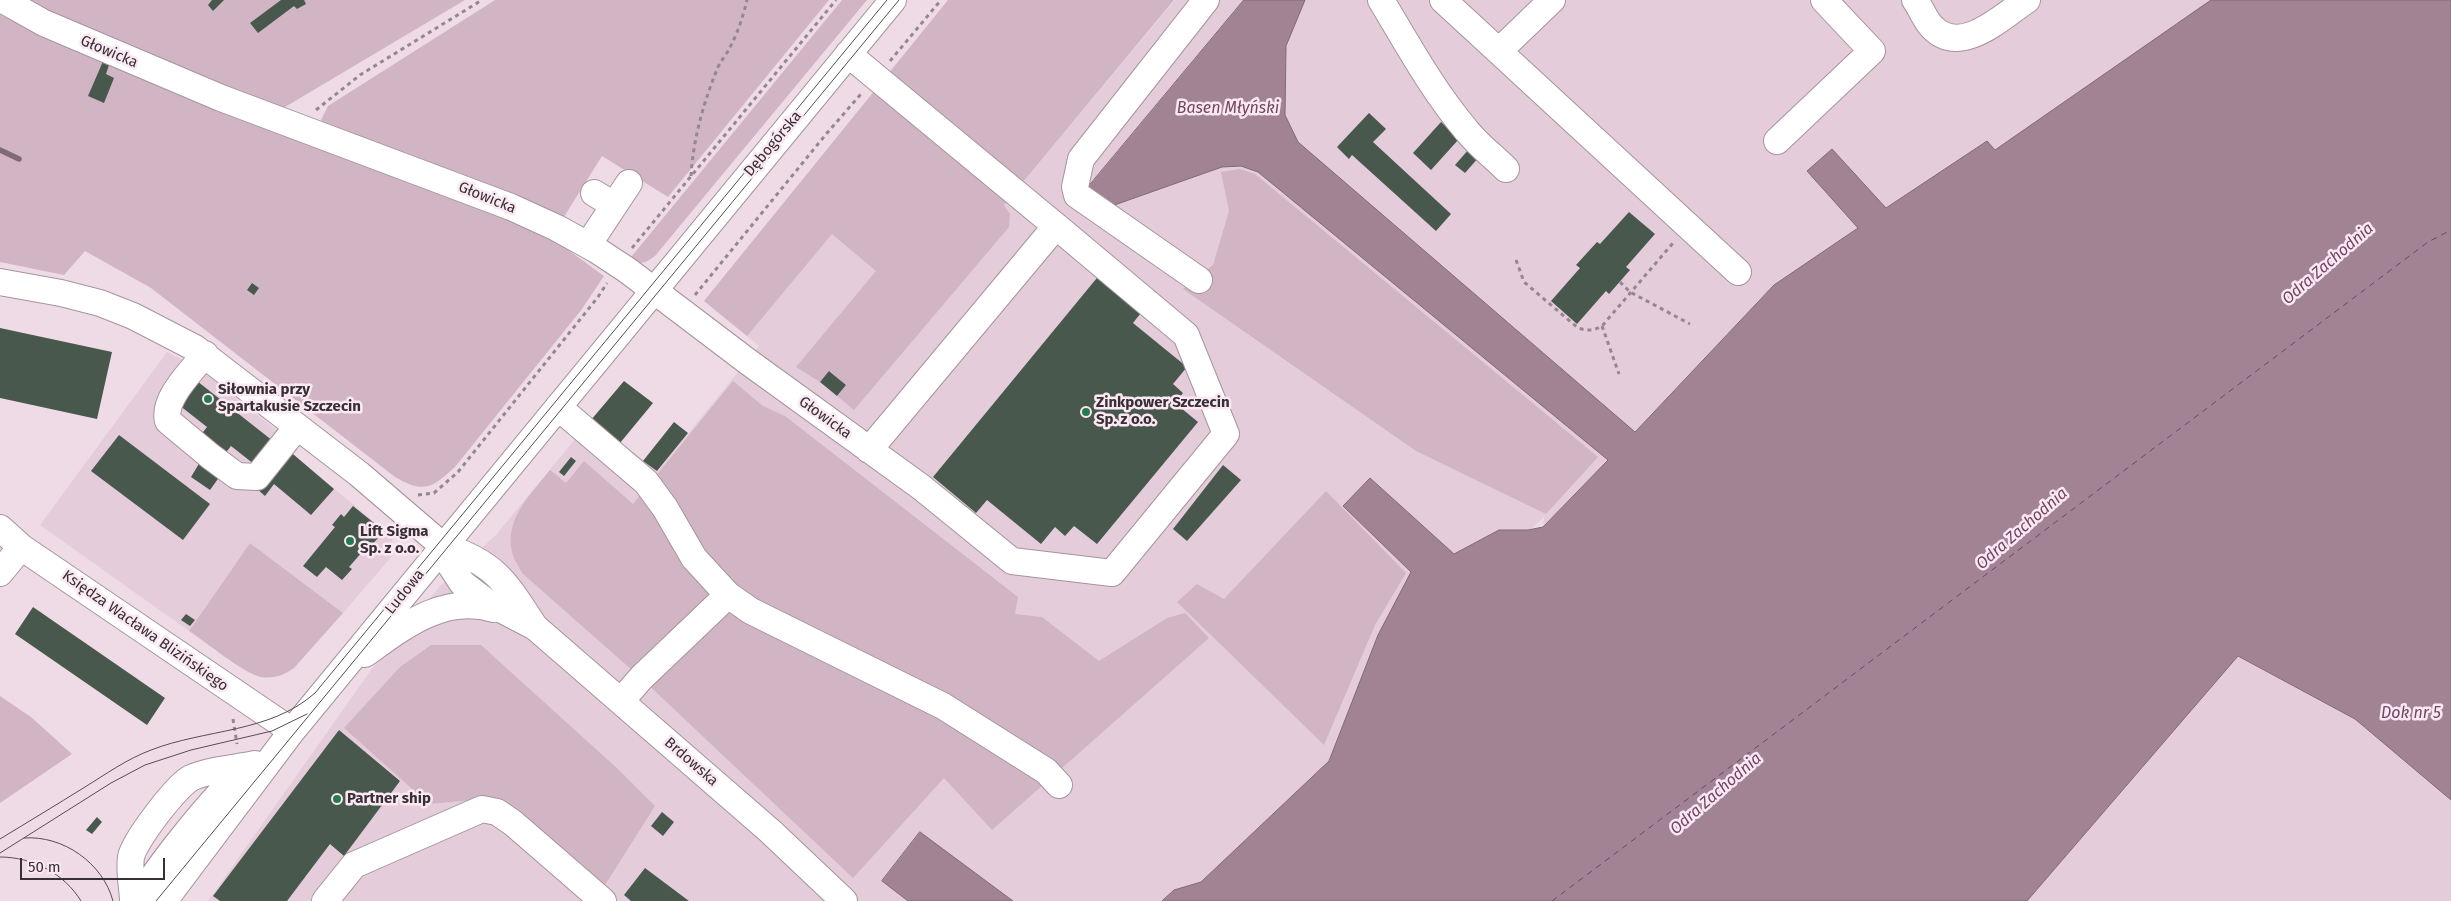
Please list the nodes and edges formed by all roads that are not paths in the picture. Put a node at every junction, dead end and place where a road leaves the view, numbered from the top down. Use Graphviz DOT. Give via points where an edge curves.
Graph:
graph roads {
  1 [pos="3,0"];
  2 [pos="893,0"];
  3 [pos="1206,0"];
  4 [pos="1381,0"];
  5 [pos="1443,0"];
  6 [pos="1552,0"];
  7 [pos="1824,0"];
  8 [pos="1916,0"];
  9 [pos="2027,0"];
  10 [pos="1499,51"];
  11 [pos="848,54"];
  12 [pos="1777,142"];
  13 [pos="1506,168"];
  14 [pos="629,182"];
  15 [pos="1056,226"];
  16 [pos="588,245"];
  17 [pos="1738,272"];
  18 [pos="1199,280"];
  19 [pos="0,282"];
  20 [pos="653,290"];
  21 [pos="205,354"];
  22 [pos="558,407"];
  23 [pos="297,427"];
  24 [pos="869,450"];
  25 [pos="0,528"];
  26 [pos="443,546"];
  27 [pos="21,547"];
  28 [pos="0,573"];
  29 [pos="728,595"];
  30 [pos="510,614"];
  31 [pos="535,627"];
  32 [pos="338,674"];
  33 [pos="621,701"];
  34 [pos="292,731"];
  35 [pos="249,758"];
  36 [pos="1059,785"];
  37 [pos="135,900"];
  38 [pos="164,901"];
  39 [pos="325,901"];
  40 [pos="603,901"];
  41 [pos="844,901"];
  1 -- 16 [label="street, Głowicka" via="97,47 221,98 511,207"];
  2 -- 11 [label="street, Dębogórska"];
  3 -- 18 [label="street" via="1081,159 1075,187 1077,195"];
  4 -- 13 [label="street" via="1451,112 1468,133"];
  5 -- 10 [label="street"];
  6 -- 10 [label="street"];
  7 -- 12 [label="street" via="1872,51"];
  8 -- 9 [label="street" via="1932,27 1951,38 1973,36"];
  10 -- 17 [label="street"];
  11 -- 15 [label="street"];
  11 -- 20 [label="street, Dębogórska"];
  14 -- 16 [label="street" via="604,199"];
  15 -- 24 [label="street"];
  15 -- 24 [label="street, Głowicka" via="1186,335 1226,434 1112,573 1012,560"];
  16 -- 20 [label="street, Głowicka"];
  19 -- 21 [label="street" via="61,293 111,307"];
  20 -- 22 [label="street, Ludowa"];
  20 -- 24 [label="street, Głowicka"];
  21 -- 23 [label="street"];
  21 -- 23 [label="street" via="169,401 166,412 168,421 210,456 237,476 257,477"];
  22 -- 26 [label="street, Ludowa"];
  22 -- 29 [label="street" via="646,482 694,558"];
  23 -- 26 [label="street" via="359,474"];
  25 -- 27 [label="street, Księdza Wacława Blizińskiego"];
  26 -- 30 [label="street, Brdowska" via="462,583"];
  26 -- 31 [label="street, Brdowska" via="486,564 512,593"];
  26 -- 32 [label="street, Ludowa"];
  27 -- 28 [label="street"];
  27 -- 34 [label="street, Księdza Wacława Blizińskiego"];
  29 -- 33 [label="street"];
  29 -- 36 [label="street" via="751,611 943,706 1046,771"];
  30 -- 31 [label="street, Brdowska"];
  30 -- 32 [label="street, Brdowska" via="477,605 440,608 410,624"];
  31 -- 33 [label="street, Brdowska"];
  32 -- 34 [label="street, Ludowa"];
  33 -- 41 [label="street, Brdowska" via="758,820"];
  34 -- 35 [label="street, Ludowa"];
  35 -- 37 [label="street" via="208,782 145,858 136,877"];
  35 -- 38 [label="street, Ludowa"];
  39 -- 40 [label="street" via="354,865 482,809 497,812 513,823"];
}
